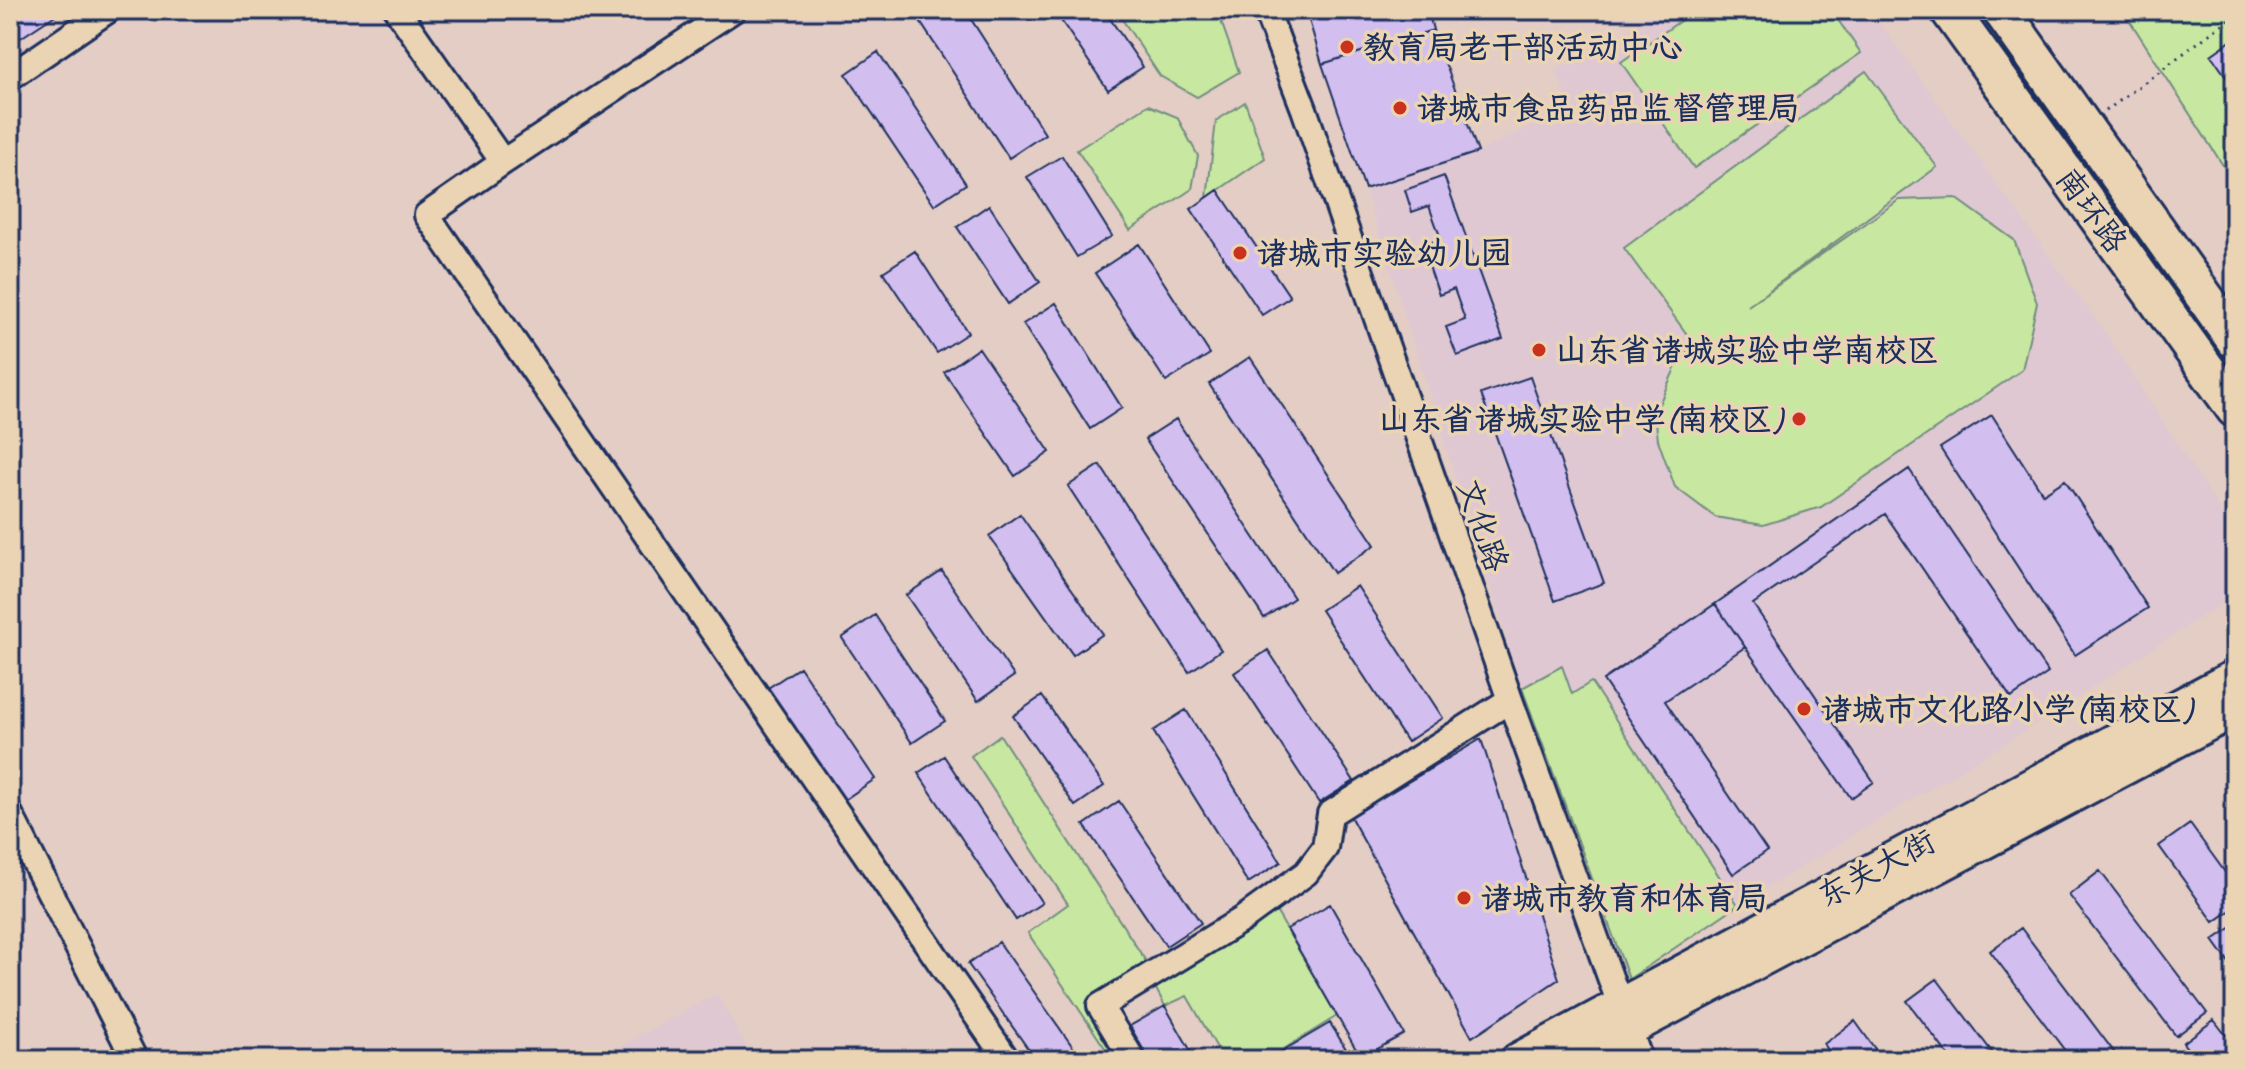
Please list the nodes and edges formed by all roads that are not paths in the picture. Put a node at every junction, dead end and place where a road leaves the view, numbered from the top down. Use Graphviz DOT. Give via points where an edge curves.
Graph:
graph roads {
  1 [pos="108,10"];
  2 [pos="397,10"];
  3 [pos="733,10"];
  4 [pos="1266,10"];
  5 [pos="1949,10"];
  6 [pos="2001,10"];
  7 [pos="10,77"];
  8 [pos="503,162"];
  9 [pos="2235,340"];
  10 [pos="2235,409"];
  11 [pos="2235,676"];
  12 [pos="1510,700"];
  13 [pos="2235,710"];
  14 [pos="10,814"];
  15 [pos="1623,1018"];
  16 [pos="135,1060"];
  17 [pos="1007,1060"];
  18 [pos="1133,1060"];
  19 [pos="1517,1060"];
  20 [pos="1571,1060"];
  21 [pos="1640,1060"];
  1 -- 7 [label="street"];
  2 -- 8 [label="street"];
  3 -- 8 [label="street"];
  4 -- 12 [label="street, 文化路"];
  5 -- 10 [label="highway, 南环路"];
  6 -- 9 [label="highway, 南环路"];
  8 -- 17 [label="street" via="427,215"];
  11 -- 15 [label="main road, 东关大街"];
  12 -- 15 [label="street, 文化路"];
  12 -- 18 [label="street" via="1330,814 1325,848 1306,873 1243,919 1100,1006"];
  13 -- 15 [label="main road, 东关大街"];
  14 -- 16 [label="street"];
  15 -- 19 [label="main road, 东关大街"];
  15 -- 20 [label="main road, 东关大街"];
  15 -- 21 [label="street, 文化路"];
}
